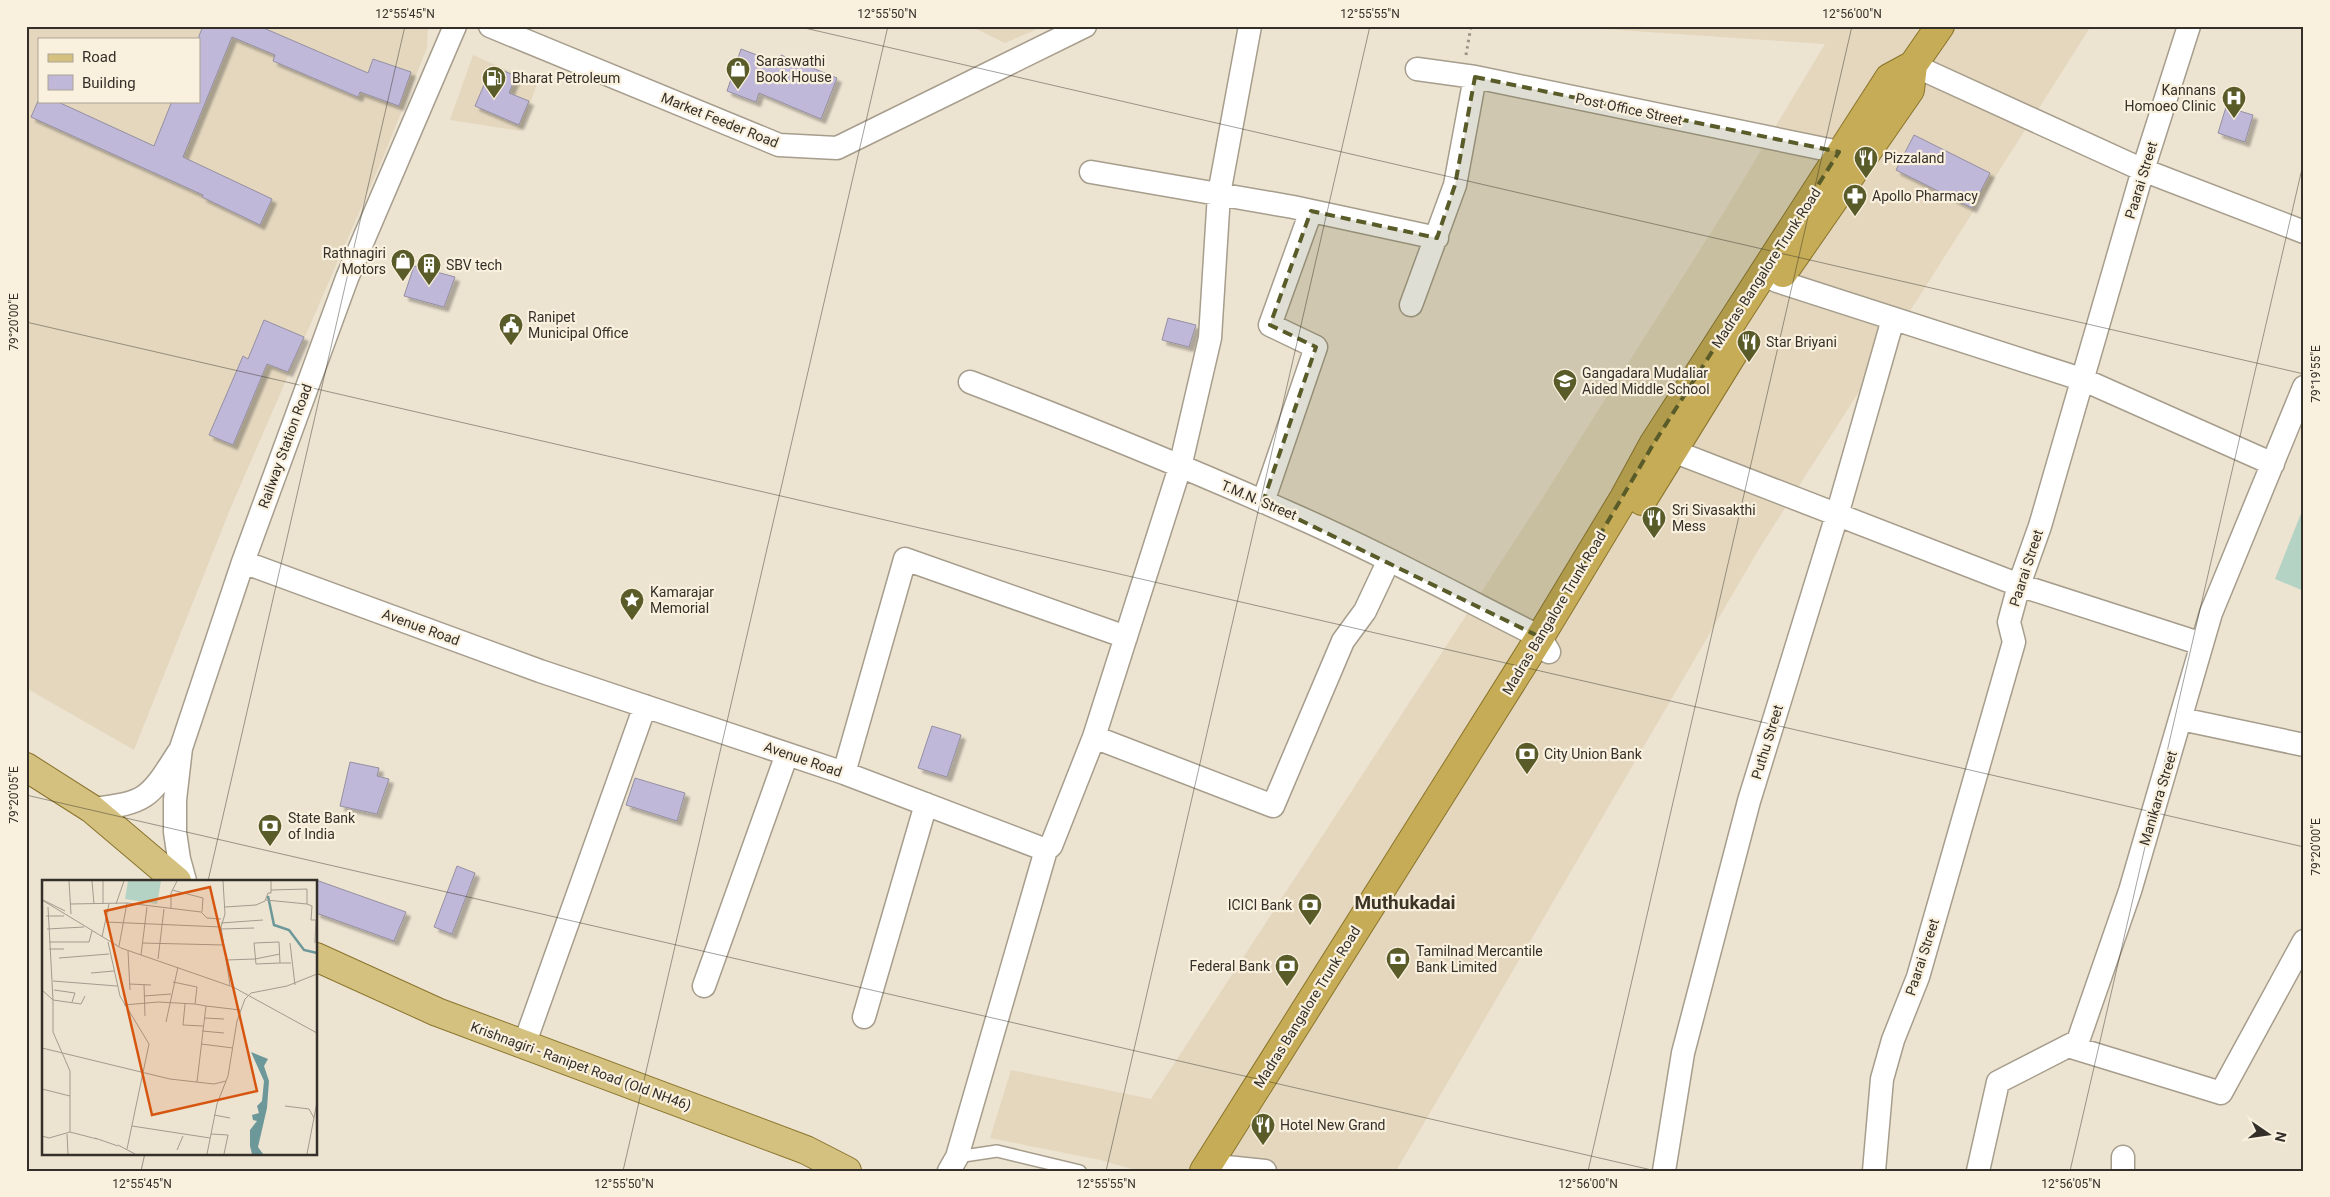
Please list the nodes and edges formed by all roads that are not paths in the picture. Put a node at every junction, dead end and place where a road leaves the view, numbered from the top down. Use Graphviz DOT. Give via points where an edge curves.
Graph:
graph roads {
  1 [pos="455,26"];
  2 [pos="490,26"];
  3 [pos="1086,26"];
  4 [pos="1250,26"];
  5 [pos="1940,26"];
  6 [pos="2189,26"];
  7 [pos="1913,65"];
  8 [pos="1417,69"];
  9 [pos="1469,76"];
  10 [pos="1839,152"];
  11 [pos="2143,170"];
  12 [pos="1091,172"];
  13 [pos="1219,194"];
  14 [pos="1311,211"];
  15 [pos="2304,232"];
  16 [pos="1437,238"];
  17 [pos="1769,277"];
  18 [pos="1411,305"];
  19 [pos="1893,319"];
  20 [pos="2084,380"];
  21 [pos="970,382"];
  22 [pos="2304,387"];
  23 [pos="1673,451"];
  24 [pos="2273,464"];
  25 [pos="1180,466"];
  26 [pos="1637,492"];
  27 [pos="1263,502"];
  28 [pos="1836,515"];
  29 [pos="1389,560"];
  30 [pos="243,562"];
  31 [pos="2019,585"];
  32 [pos="1126,637"];
  33 [pos="2202,644"];
  34 [pos="1544,645"];
  35 [pos="646,706"];
  36 [pos="2181,719"];
  37 [pos="1094,737"];
  38 [pos="2304,745"];
  39 [pos="181,748"];
  40 [pos="787,754"];
  41 [pos="26,767"];
  42 [pos="844,773"];
  43 [pos="926,804"];
  44 [pos="92,809"];
  45 [pos="1046,850"];
  46 [pos="177,880"];
  47 [pos="185,880"];
  48 [pos="2304,942"];
  49 [pos="318,958"];
  50 [pos="704,986"];
  51 [pos="864,1017"];
  52 [pos="524,1045"];
  53 [pos="2068,1046"];
  54 [pos="953,1164"];
  55 [pos="1216,1169"];
  56 [pos="847,1171"];
  57 [pos="1080,1171"];
  58 [pos="1265,1171"];
  59 [pos="1664,1171"];
  60 [pos="1874,1171"];
  61 [pos="1978,1171"];
  1 -- 30 [label="street, Railway Station Road" via="347,278"];
  2 -- 3 [label="street, Market Feeder Road" via="779,145 837,148"];
  4 -- 13 [label="street"];
  5 -- 7 [label="highway, Madras Bangalore Trunk Road"];
  6 -- 11 [label="street, Paarai Street"];
  7 -- 10 [label="highway, Madras Bangalore Trunk Road" via="1889,78"];
  7 -- 11 [label="street"];
  7 -- 17 [label="highway, Madras Bangalore Trunk Road" via="1910,90"];
  8 -- 9 [label="street, Post Office Street"];
  9 -- 10 [label="street, Post Office Street"];
  9 -- 16 [label="street" via="1455,185"];
  10 -- 17 [label="highway, Madras Bangalore Trunk Road"];
  11 -- 15 [label="street"];
  11 -- 20 [label="street, Paarai Street"];
  12 -- 13 [label="street"];
  13 -- 14 [label="street"];
  13 -- 25 [label="street" via="1210,338"];
  14 -- 16 [label="street"];
  14 -- 27 [label="street" via="1270,325 1316,347"];
  16 -- 18 [label="street"];
  17 -- 19 [label="street"];
  17 -- 23 [label="highway, Madras Bangalore Trunk Road"];
  17 -- 26 [label="highway, Madras Bangalore Trunk Road" via="1654,442"];
  19 -- 20 [label="street"];
  19 -- 28 [label="street, Puthu Street"];
  20 -- 24 [label="street"];
  20 -- 31 [label="street, Paarai Street"];
  21 -- 25 [label="street, T.M.N. Street"];
  22 -- 24 [label="street, Manikara Street"];
  23 -- 26 [label="highway, Madras Bangalore Trunk Road"];
  23 -- 28 [label="street"];
  24 -- 33 [label="street, Manikara Street" via="2211,613"];
  25 -- 27 [label="street, T.M.N. Street"];
  25 -- 32 [label="street"];
  26 -- 34 [label="highway, Madras Bangalore Trunk Road"];
  27 -- 29 [label="street, T.M.N. Street"];
  28 -- 31 [label="street"];
  28 -- 59 [label="street, Puthu Street" via="1746,811 1683,1054"];
  29 -- 34 [label="street, T.M.N. Street"];
  29 -- 37 [label="street" via="1365,611 1343,642 1273,806"];
  30 -- 35 [label="street, Avenue Road" via="540,671"];
  30 -- 39 [label="street, Railway Station Road"];
  31 -- 33 [label="street"];
  31 -- 60 [label="street, Paarai Street" via="2009,622 2014,642 1918,977 1892,1040 1882,1079"];
  32 -- 37 [label="street"];
  32 -- 42 [label="street" via="905,559"];
  33 -- 36 [label="street, Manikara Street"];
  34 -- 55 [label="highway, Madras Bangalore Trunk Road"];
  35 -- 40 [label="street, Avenue Road"];
  35 -- 52 [label="street"];
  36 -- 38 [label="street"];
  36 -- 53 [label="street, Manikara Street" via="2130,891 2078,1041"];
  37 -- 45 [label="street" via="1051,846"];
  39 -- 44 [label="street" via="157,786 139,800 122,806"];
  39 -- 47 [label="street, Railway Station Road" via="175,832"];
  40 -- 42 [label="street, Avenue Road"];
  40 -- 50 [label="street"];
  41 -- 44 [label="main road"];
  42 -- 43 [label="street, Avenue Road"];
  43 -- 45 [label="street, Avenue Road"];
  43 -- 51 [label="street"];
  44 -- 46 [label="main road"];
  45 -- 54 [label="street"];
  48 -- 53 [label="street" via="2221,1093"];
  49 -- 52 [label="main road, Krishnagiri - Ranipet Road (Old NH46)" via="437,1012"];
  52 -- 56 [label="main road, Krishnagiri - Ranipet Road (Old NH46)" via="806,1150"];
  53 -- 61 [label="street, Manikara Street" via="1998,1082"];
  54 -- 57 [label="lane" via="997,1151"];
  55 -- 58 [label="street"];
}
